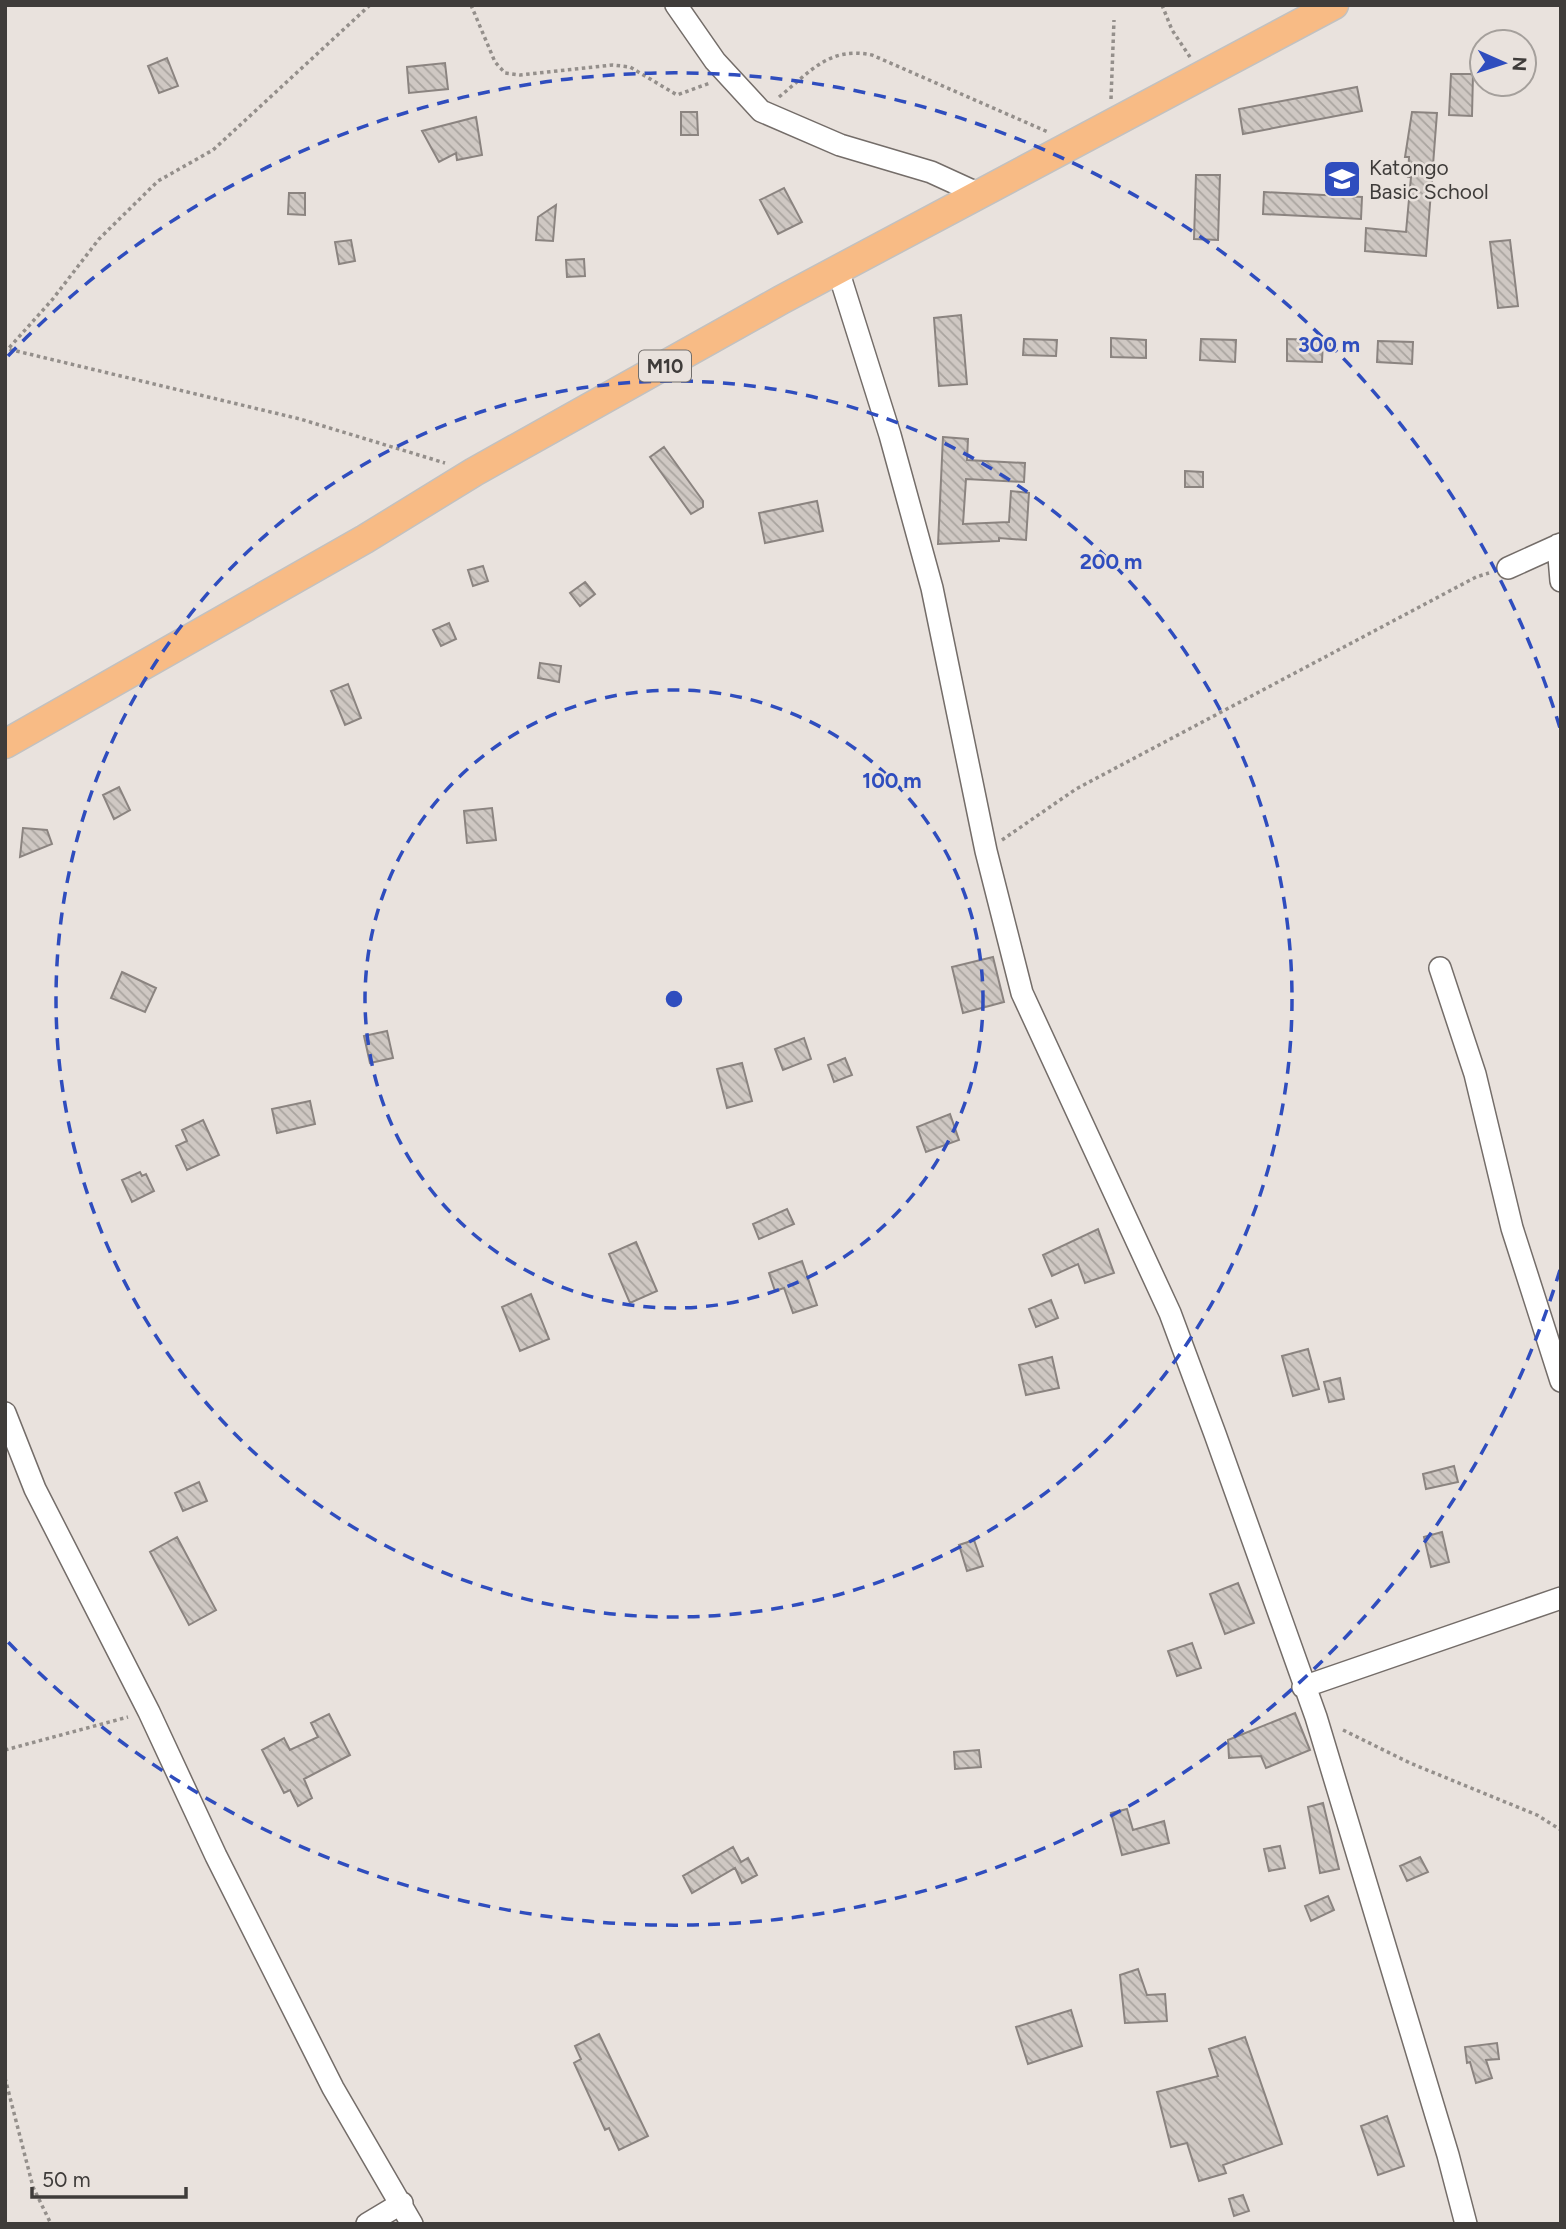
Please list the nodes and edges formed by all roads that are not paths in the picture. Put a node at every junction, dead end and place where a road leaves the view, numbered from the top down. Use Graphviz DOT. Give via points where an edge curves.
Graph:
graph roads {
  1 [pos="676,5"];
  2 [pos="1334,5"];
  3 [pos="977,193"];
  4 [pos="838,270"];
  5 [pos="1560,544"];
  6 [pos="1508,568"];
  7 [pos="1561,581"];
  8 [pos="5,744"];
  9 [pos="1440,968"];
  10 [pos="1561,1381"];
  11 [pos="5,1413"];
  12 [pos="1561,1598"];
  13 [pos="1303,1687"];
  14 [pos="402,2203"];
  15 [pos="367,2224"];
  16 [pos="412,2224"];
  17 [pos="1466,2224"];
  1 -- 3 [label="street" via="761,111 840,145 931,172"];
  2 -- 3 [label="main road, M10"];
  3 -- 4 [label="main road, M10"];
  4 -- 8 [label="main road, M10" via="474,472"];
  4 -- 13 [label="street" via="932,588 986,851 1022,993 1170,1313"];
  5 -- 6 [label="street"];
  5 -- 7 [label="street"];
  9 -- 10 [label="street" via="1471,1061 1512,1228"];
  11 -- 14 [label="street" via="35,1489 149,1712 216,1856 333,2088 379,2172"];
  12 -- 13 [label="street"];
  13 -- 17 [label="street"];
  14 -- 15 [label="street"];
  14 -- 16 [label="street"];
}
